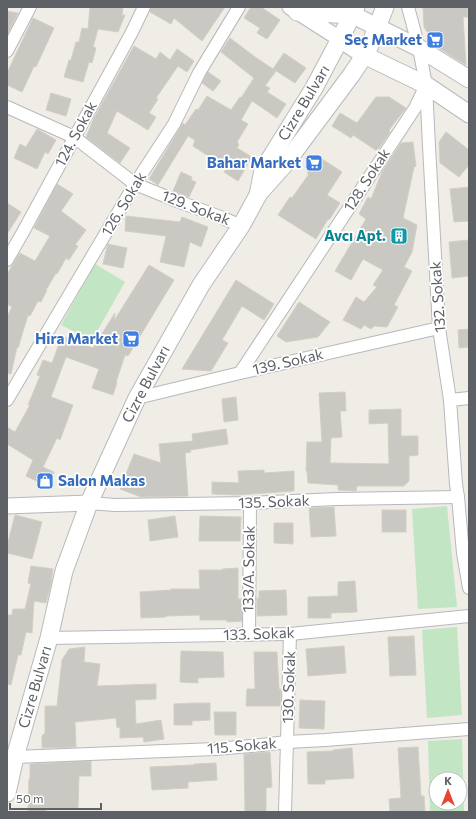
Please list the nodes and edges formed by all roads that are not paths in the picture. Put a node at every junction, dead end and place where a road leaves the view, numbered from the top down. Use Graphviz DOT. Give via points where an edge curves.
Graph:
graph roads {
  1 [pos="30,7"];
  2 [pos="144,7"];
  3 [pos="239,7"];
  4 [pos="384,7"];
  5 [pos="408,7"];
  6 [pos="295,9"];
  7 [pos="354,11"];
  8 [pos="377,28"];
  9 [pos="340,39"];
  10 [pos="419,48"];
  11 [pos="7,51"];
  12 [pos="364,55"];
  13 [pos="469,79"];
  14 [pos="426,85"];
  15 [pos="7,107"];
  16 [pos="469,114"];
  17 [pos="74,137"];
  18 [pos="135,184"];
  19 [pos="258,195"];
  20 [pos="241,226"];
  21 [pos="7,260"];
  22 [pos="439,328"];
  23 [pos="240,373"];
  24 [pos="137,398"];
  25 [pos="469,398"];
  26 [pos="7,400"];
  27 [pos="450,400"];
  28 [pos="458,497"];
  29 [pos="89,503"];
  30 [pos="250,504"];
  31 [pos="7,506"];
  32 [pos="469,588"];
  33 [pos="469,616"];
  34 [pos="290,634"];
  35 [pos="249,635"];
  36 [pos="49,638"];
  37 [pos="469,728"];
  38 [pos="287,742"];
  39 [pos="14,747"];
  40 [pos="7,792"];
  41 [pos="285,812"];
  1 -- 11 [label="street"];
  2 -- 17 [label="street, 124. Sokak"];
  3 -- 18 [label="street, 126. Sokak" via="199,73 174,124"];
  4 -- 8 [label="main road"];
  5 -- 10 [label="street, 132. Sokak"];
  6 -- 7 [label="main road"];
  6 -- 9 [label="street"];
  7 -- 8 [label="main road"];
  7 -- 9 [label="main road, Cizre Bulvarı"];
  8 -- 10 [label="main road"];
  8 -- 12 [label="main road"];
  9 -- 12 [label="main road"];
  9 -- 19 [label="main road, Cizre Bulvarı" via="314,88 263,170"];
  10 -- 13 [label="main road"];
  10 -- 14 [label="street, 132. Sokak"];
  12 -- 14 [label="main road"];
  12 -- 19 [label="main road" via="285,164"];
  14 -- 16 [label="main road"];
  14 -- 22 [label="street, 132. Sokak"];
  14 -- 23 [label="street, 128. Sokak" via="415,108"];
  15 -- 17 [label="street, 129. Sokak"];
  17 -- 18 [label="street, 129. Sokak"];
  17 -- 21 [label="street, 124. Sokak"];
  18 -- 20 [label="street, 129. Sokak"];
  18 -- 26 [label="street, 126. Sokak"];
  19 -- 20 [label="main road, Cizre Bulvarı"];
  20 -- 24 [label="main road, Cizre Bulvarı" via="201,285"];
  22 -- 23 [label="street, 139. Sokak"];
  22 -- 27 [label="street, 132. Sokak"];
  23 -- 24 [label="street, 139. Sokak"];
  24 -- 29 [label="main road, Cizre Bulvarı"];
  25 -- 27 [label="street"];
  27 -- 28 [label="street, 132. Sokak"];
  28 -- 30 [label="street, 135. Sokak" via="337,499"];
  28 -- 32 [label="street, 132. Sokak"];
  29 -- 30 [label="street, 135. Sokak"];
  29 -- 31 [label="street"];
  29 -- 36 [label="main road, Cizre Bulvarı" via="64,571"];
  30 -- 35 [label="street, 133/A. Sokak"];
  33 -- 34 [label="street, 133. Sokak"];
  34 -- 35 [label="street, 133. Sokak"];
  34 -- 38 [label="street, 130. Sokak"];
  35 -- 36 [label="street, 133. Sokak"];
  36 -- 39 [label="main road, Cizre Bulvarı"];
  37 -- 38 [label="street, 115. Sokak"];
  38 -- 39 [label="street, 115. Sokak" via="215,749"];
  38 -- 41 [label="street, 130. Sokak"];
  39 -- 40 [label="main road, Cizre Bulvarı"];
}
